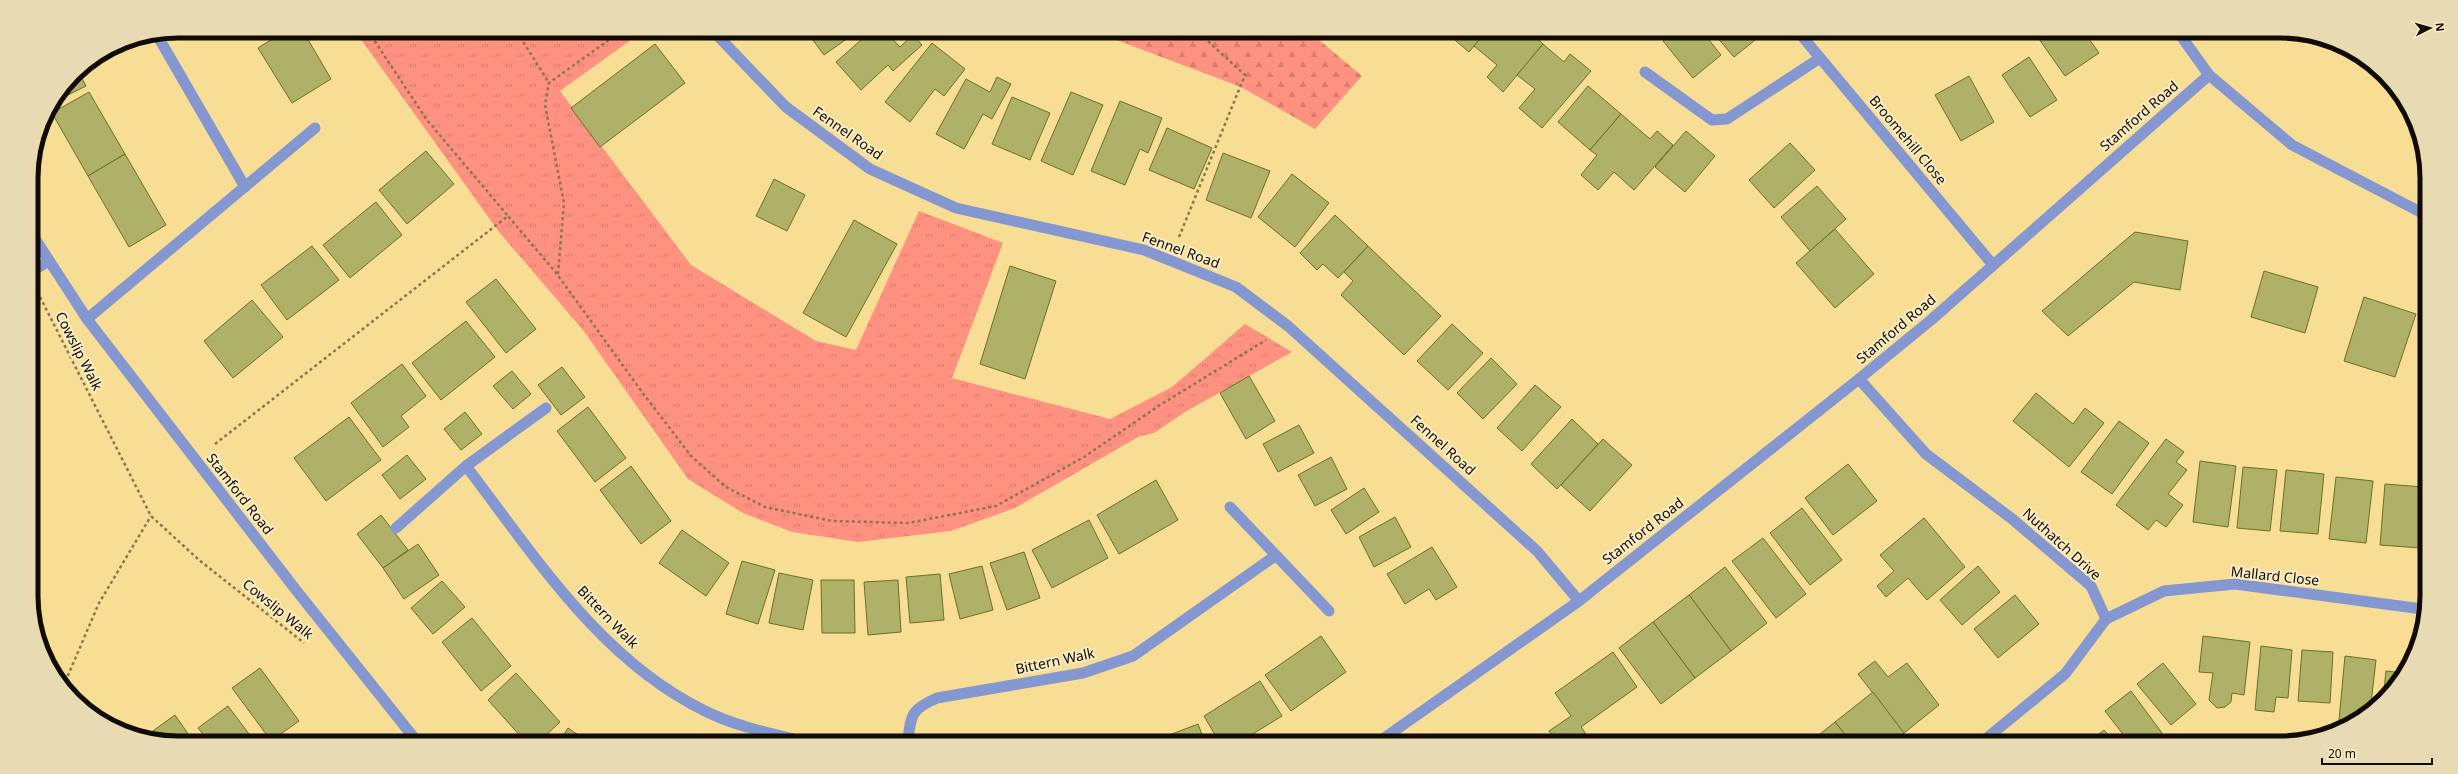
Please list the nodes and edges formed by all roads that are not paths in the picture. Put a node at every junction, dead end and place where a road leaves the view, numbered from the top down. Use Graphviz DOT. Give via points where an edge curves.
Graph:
graph roads {
  1 [pos="720,38"];
  2 [pos="1803,38"];
  3 [pos="2182,38"];
  4 [pos="160,39"];
  5 [pos="1820,58"];
  6 [pos="1645,72"];
  7 [pos="2209,75"];
  8 [pos="315,128"];
  9 [pos="245,186"];
  10 [pos="2420,212"];
  11 [pos="38,244"];
  12 [pos="49,261"];
  13 [pos="1993,265"];
  14 [pos="38,267"];
  15 [pos="87,319"];
  16 [pos="1859,379"];
  17 [pos="546,408"];
  18 [pos="466,466"];
  19 [pos="1230,507"];
  20 [pos="396,528"];
  21 [pos="1275,556"];
  22 [pos="1578,601"];
  23 [pos="2419,609"];
  24 [pos="1329,611"];
  25 [pos="2106,619"];
  26 [pos="412,736"];
  27 [pos="781,736"];
  28 [pos="909,736"];
  29 [pos="1387,736"];
  30 [pos="1989,736"];
  1 -- 22 [label="street, Fennel Road" via="786,107 870,169 956,208 1144,250 1236,287 1288,326 1537,551"];
  2 -- 5 [label="street, Broomehill Close"];
  3 -- 7 [label="street"];
  4 -- 9 [label="street"];
  5 -- 6 [label="street" via="1727,119 1712,120"];
  5 -- 13 [label="street, Broomehill Close"];
  7 -- 10 [label="street" via="2292,145"];
  7 -- 13 [label="street, Stamford Road"];
  8 -- 9 [label="street"];
  9 -- 15 [label="street"];
  11 -- 12 [label="street, Stamford Road"];
  12 -- 14 [label="street"];
  12 -- 15 [label="street, Stamford Road"];
  13 -- 16 [label="street, Stamford Road" via="1932,320"];
  15 -- 26 [label="street, Stamford Road" via="194,460"];
  16 -- 22 [label="street, Stamford Road"];
  16 -- 25 [label="street, Nuthatch Drive" via="1926,454 2011,518 2091,586"];
  17 -- 18 [label="street"];
  18 -- 20 [label="street"];
  18 -- 27 [label="street, Bittern Walk" via="570,600 616,651 660,685 705,711 755,730"];
  19 -- 21 [label="street"];
  21 -- 24 [label="street"];
  21 -- 28 [label="street, Bittern Walk" via="1134,656 1083,673 937,698 922,704 911,717"];
  22 -- 29 [label="street, Stamford Road"];
  23 -- 25 [label="street, Mallard Close" via="2234,584 2164,591"];
  25 -- 30 [label="street" via="2065,674"];
}
